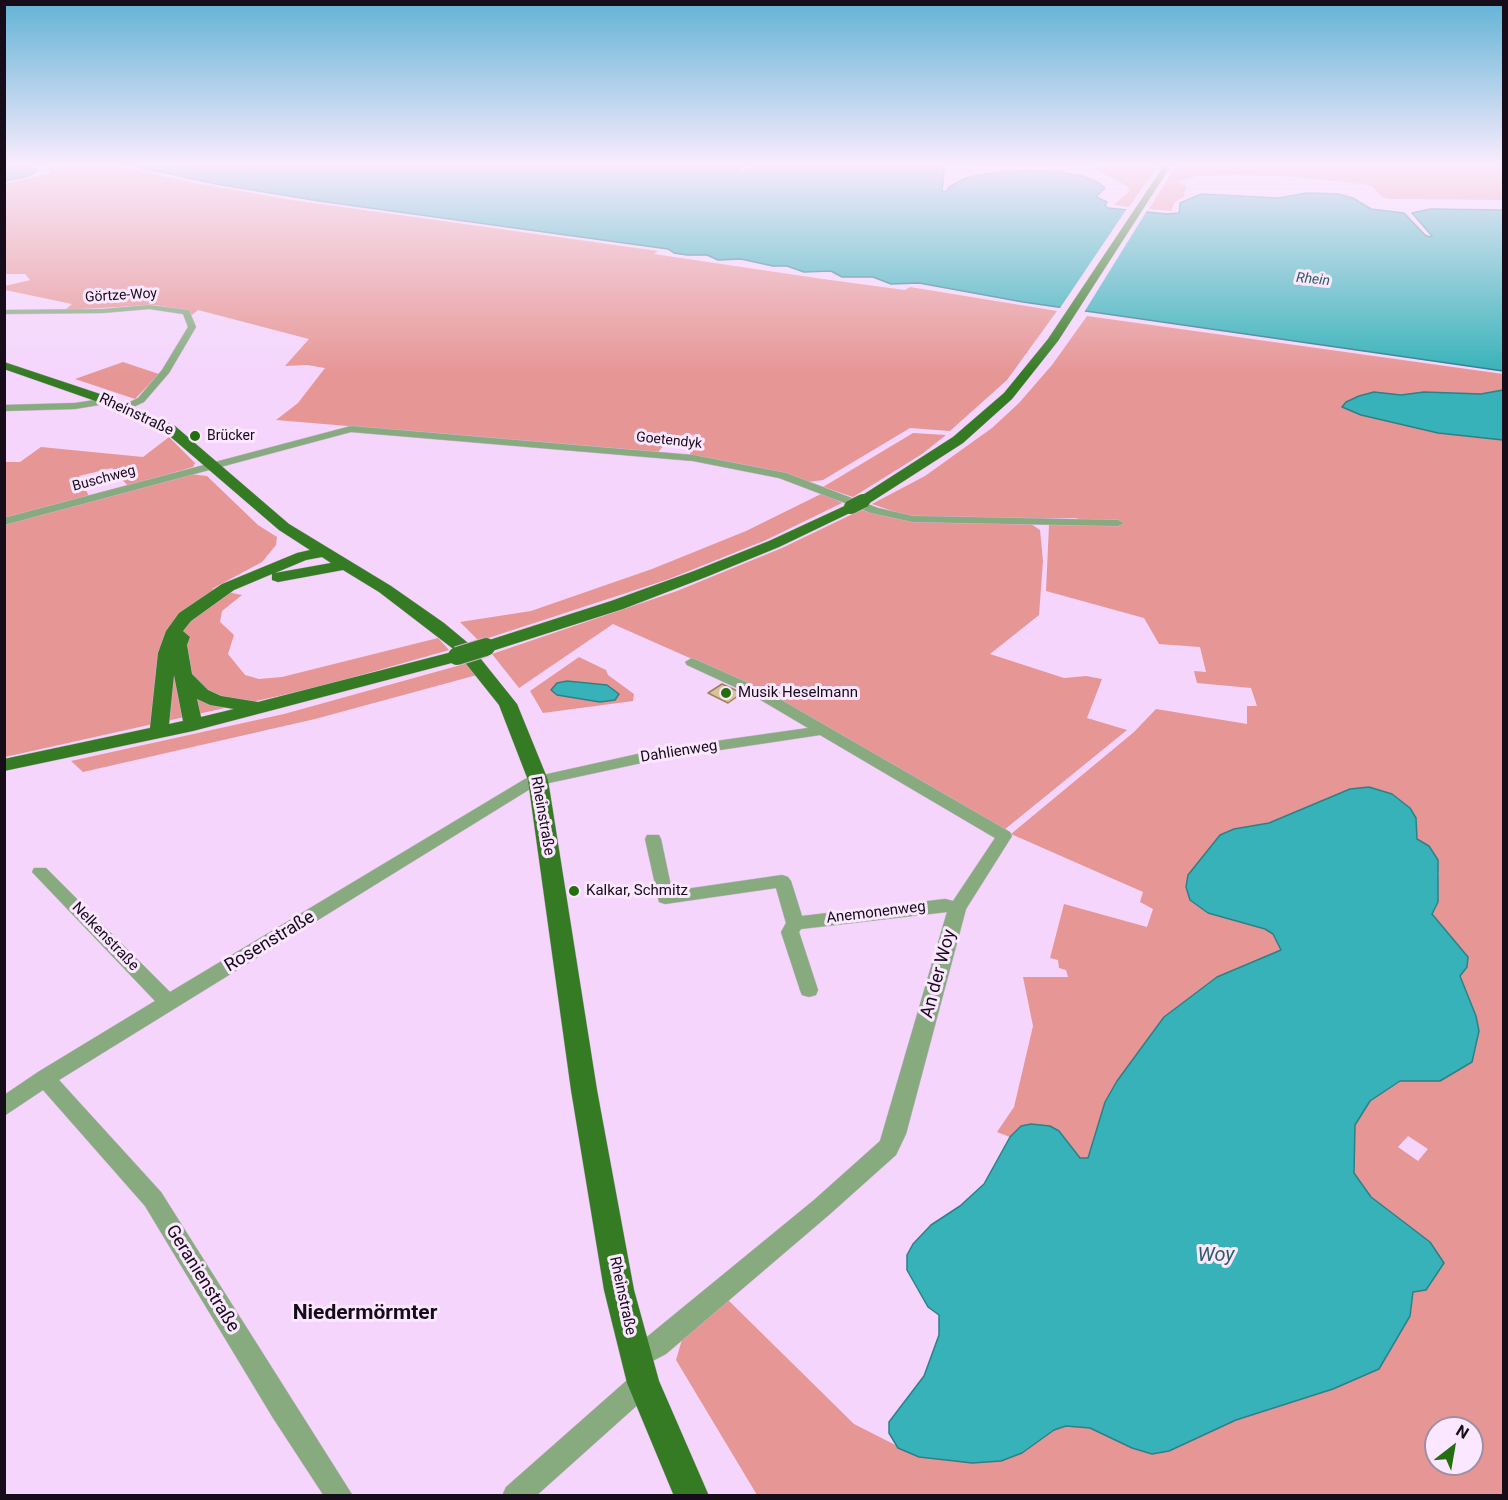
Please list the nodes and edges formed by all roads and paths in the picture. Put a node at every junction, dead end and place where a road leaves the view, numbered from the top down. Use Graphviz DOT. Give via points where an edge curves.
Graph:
graph roads {
  1 [pos="1122,234"];
  2 [pos="4,312"];
  3 [pos="4,365"];
  4 [pos="108,401"];
  5 [pos="4,408"];
  6 [pos="125,408"];
  7 [pos="212,466"];
  8 [pos="4,522"];
  9 [pos="1119,523"];
  10 [pos="284,527"];
  11 [pos="323,552"];
  12 [pos="346,565"];
  13 [pos="247,581"];
  14 [pos="693,662"];
  15 [pos="182,674"];
  16 [pos="269,706"];
  17 [pos="193,725"];
  18 [pos="821,730"];
  19 [pos="159,733"];
  20 [pos="4,765"];
  21 [pos="538,780"];
  22 [pos="653,839"];
  23 [pos="40,872"];
  24 [pos="957,908"];
  25 [pos="795,923"];
  26 [pos="809,990"];
  27 [pos="169,1003"];
  28 [pos="45,1078"];
  29 [pos="4,1107"];
  30 [pos="639,1370"];
  31 [pos="340,1496"];
  32 [pos="515,1496"];
  33 [pos="692,1496"];
  1 -- 16 [label="main road, bridge" via="1037,362 1008,396 958,440 857,504 774,544 617,605 457,656"];
  2 -- 6 [label="street, Görtze-Woy" via="149,307 186,312 192,327 166,371 141,400"];
  3 -- 4 [label="main road, Rheinstraße"];
  4 -- 5 [label="street"];
  4 -- 6 [label="main road, Rheinstraße"];
  6 -- 7 [label="main road, Rheinstraße" via="170,429"];
  7 -- 8 [label="street, Buschweg"];
  7 -- 9 [label="street, Goetendyk" via="351,429 693,458 782,475 875,511 913,519"];
  7 -- 10 [label="main road, Rheinstraße"];
  10 -- 11 [label="main road, Rheinstraße"];
  10 -- 13 [label="main road" via="293,547"];
  11 -- 12 [label="main road, Rheinstraße"];
  11 -- 13 [label="main road"];
  12 -- 13 [label="main road"];
  12 -- 21 [label="main road, Rheinstraße" via="412,607 462,647 508,704"];
  13 -- 15 [label="main road" via="197,614 185,628 178,645"];
  13 -- 19 [label="main road" via="202,603 175,631 167,653"];
  14 -- 18 [label="street, An der Woy" via="759,693"];
  15 -- 16 [label="main road" via="202,694 217,701"];
  15 -- 17 [label="main road"];
  16 -- 17 [label="main road"];
  17 -- 19 [label="main road"];
  18 -- 21 [label="street, Dahlienweg" via="660,753"];
  18 -- 24 [label="street, An der Woy" via="1004,836"];
  19 -- 20 [label="main road"];
  21 -- 27 [label="street, Rosenstraße" via="521,786"];
  21 -- 30 [label="main road, Rheinstraße" via="584,1090 619,1290"];
  22 -- 25 [label="street" via="665,898 782,881"];
  23 -- 27 [label="street, Nelkenstraße"];
  24 -- 25 [label="street, Anemonenweg" via="945,905"];
  24 -- 30 [label="street, An der Woy" via="888,1148 657,1345"];
  25 -- 26 [label="street" via="790,932"];
  27 -- 28 [label="street, Rosenstraße"];
  28 -- 29 [label="street, Rosenstraße"];
  28 -- 31 [label="street, Geranienstraße" via="153,1199"];
  30 -- 32 [label="street, An der Woy"];
  30 -- 33 [label="main road, Rheinstraße"];
}
